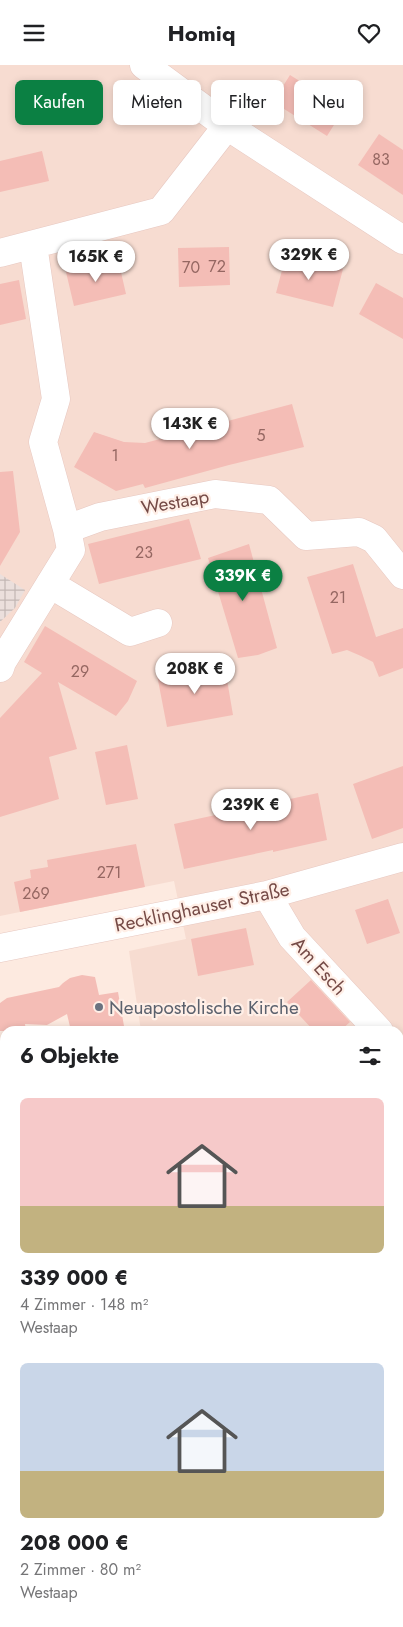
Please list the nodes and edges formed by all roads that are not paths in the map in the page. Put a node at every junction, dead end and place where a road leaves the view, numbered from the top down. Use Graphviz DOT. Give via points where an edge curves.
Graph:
graph roads {
  1 [pos="144,65"];
  2 [pos="227,126"];
  3 [pos="403,240"];
  4 [pos="33,245"];
  5 [pos="0,253"];
  6 [pos="67,529"];
  7 [pos="403,575"];
  8 [pos="50,583"];
  9 [pos="158,623"];
  10 [pos="0,669"];
  11 [pos="403,857"];
  12 [pos="267,895"];
  13 [pos="0,948"];
  14 [pos="374,1026"];
  1 -- 2 [label="street"];
  2 -- 3 [label="street"];
  2 -- 4 [label="street" via="161,211"];
  4 -- 5 [label="street"];
  4 -- 6 [label="street" via="56,399 43,442"];
  6 -- 7 [label="street, Westaap" via="100,517 215,494 269,500 306,536 359,532 374,539"];
  6 -- 8 [label="street" via="71,550"];
  8 -- 9 [label="street" via="130,631"];
  8 -- 10 [label="street"];
  11 -- 12 [label="street, Recklinghauser Straße"];
  12 -- 13 [label="street, Recklinghauser Straße"];
  12 -- 14 [label="street, Am Esch" via="292,937"];
}
